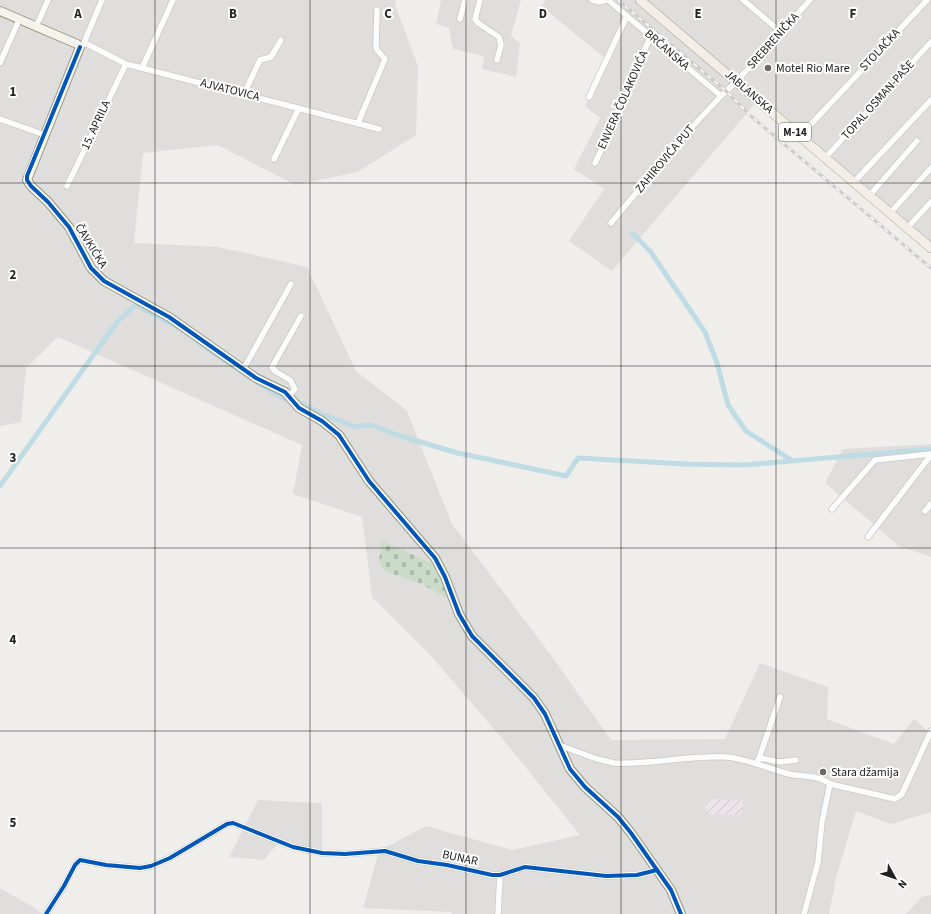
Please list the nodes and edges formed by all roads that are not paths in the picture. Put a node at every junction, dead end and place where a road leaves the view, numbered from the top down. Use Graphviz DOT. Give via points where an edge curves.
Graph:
graph roads {
  1 [pos="48,0"];
  2 [pos="102,0"];
  3 [pos="172,0"];
  4 [pos="465,0"];
  5 [pos="480,0"];
  6 [pos="592,0"];
  7 [pos="607,0"];
  8 [pos="743,0"];
  9 [pos="927,0"];
  10 [pos="807,1"];
  11 [pos="646,2"];
  12 [pos="377,10"];
  13 [pos="0,11"];
  14 [pos="627,16"];
  15 [pos="460,19"];
  16 [pos="19,20"];
  17 [pos="36,27"];
  18 [pos="781,32"];
  19 [pos="651,36"];
  20 [pos="281,40"];
  21 [pos="931,42"];
  22 [pos="82,45"];
  23 [pos="497,60"];
  24 [pos="0,63"];
  25 [pos="126,64"];
  26 [pos="142,68"];
  27 [pos="737,81"];
  28 [pos="244,94"];
  29 [pos="721,96"];
  30 [pos="589,98"];
  31 [pos="931,100"];
  32 [pos="298,108"];
  33 [pos="0,119"];
  34 [pos="358,123"];
  35 [pos="379,129"];
  36 [pos="45,135"];
  37 [pos="800,136"];
  38 [pos="917,141"];
  39 [pos="826,158"];
  40 [pos="274,159"];
  41 [pos="595,163"];
  42 [pos="931,168"];
  43 [pos="854,182"];
  44 [pos="67,186"];
  45 [pos="870,195"];
  46 [pos="931,202"];
  47 [pos="890,212"];
  48 [pos="611,223"];
  49 [pos="908,227"];
  50 [pos="931,248"];
  51 [pos="291,284"];
  52 [pos="302,316"];
  53 [pos="244,368"];
  54 [pos="292,400"];
  55 [pos="931,454"];
  56 [pos="931,504"];
  57 [pos="832,508"];
  58 [pos="925,511"];
  59 [pos="868,537"];
  60 [pos="780,697"];
  61 [pos="931,731"];
  62 [pos="559,745"];
  63 [pos="796,760"];
  64 [pos="758,761"];
  65 [pos="830,784"];
  66 [pos="656,870"];
  67 [pos="500,875"];
  68 [pos="46,914"];
  69 [pos="498,914"];
  70 [pos="681,914"];
  71 [pos="804,914"];
  1 -- 17 [label="street"];
  2 -- 22 [label="street"];
  3 -- 26 [label="street"];
  4 -- 15 [label="street"];
  5 -- 23 [label="street" via="475,20 499,37 501,45"];
  6 -- 7 [label="street"];
  7 -- 14 [label="street, BRČANSKA"];
  8 -- 18 [label="street"];
  9 -- 37 [label="street, STOLAČKA"];
  10 -- 18 [label="street, SREBRENIČKA"];
  11 -- 27 [label="main road, JABLANSKA / M-14"];
  12 -- 34 [label="street" via="376,45 385,59"];
  13 -- 16 [label="street, AJVATOVICA"];
  14 -- 19 [label="street, BRČANSKA"];
  14 -- 30 [label="street"];
  16 -- 17 [label="street, AJVATOVICA"];
  16 -- 24 [label="street"];
  17 -- 22 [label="street, AJVATOVICA"];
  18 -- 27 [label="street, SREBRENIČKA"];
  19 -- 29 [label="street, BRČANSKA"];
  19 -- 41 [label="street, ENVERA ČOLAKOVIĆA" via="621,109"];
  20 -- 28 [label="street" via="272,57 260,60"];
  21 -- 39 [label="street, TOPAL OSMAN-PAŠE"];
  22 -- 25 [label="street, AJVATOVICA"];
  22 -- 36 [label="street, ČAVKIĆKA"];
  25 -- 26 [label="street, AJVATOVICA"];
  25 -- 44 [label="street, 15. APRILA"];
  26 -- 28 [label="street, AJVATOVICA"];
  27 -- 29 [label="street, SREBRENIČKA"];
  27 -- 37 [label="main road, JABLANSKA / M-14"];
  28 -- 32 [label="street, AJVATOVICA"];
  29 -- 48 [label="street, ZAHIROVIĆA PUT" via="681,139"];
  31 -- 43 [label="street"];
  32 -- 34 [label="street, AJVATOVICA"];
  32 -- 40 [label="street"];
  33 -- 36 [label="street"];
  34 -- 35 [label="street, AJVATOVICA"];
  36 -- 53 [label="street, ČAVKIĆKA" via="27,180 69,228 91,268 113,287 169,317"];
  37 -- 39 [label="main road, JABLANSKA / M-14"];
  38 -- 45 [label="street"];
  39 -- 43 [label="main road, JABLANSKA / M-14"];
  42 -- 47 [label="street"];
  43 -- 45 [label="main road, JABLANSKA / M-14"];
  45 -- 47 [label="main road, JABLANSKA / M-14"];
  46 -- 49 [label="street"];
  47 -- 49 [label="main road, JABLANSKA / M-14"];
  49 -- 50 [label="main road, JABLANSKA / M-14"];
  51 -- 53 [label="street"];
  52 -- 54 [label="street" via="272,367 292,382"];
  53 -- 54 [label="street, ČAVKIĆKA" via="256,378 285,392"];
  54 -- 62 [label="street, ČAVKIĆKA" via="334,429 366,477 428,548 440,566 459,614 472,636 534,698 545,714"];
  55 -- 57 [label="street" via="878,459 870,463"];
  55 -- 59 [label="street"];
  56 -- 58 [label="street"];
  60 -- 64 [label="street"];
  61 -- 65 [label="street" via="898,798"];
  62 -- 64 [label="street" via="614,763 709,757"];
  62 -- 66 [label="street, ČAVKIĆKA" via="576,778 618,817"];
  63 -- 64 [label="street"];
  64 -- 65 [label="street" via="778,772 805,778 821,778"];
  65 -- 71 [label="street" via="822,822 818,862"];
  66 -- 67 [label="street, BUNAR" via="637,875 606,876 526,866"];
  66 -- 70 [label="street, ČAVKIĆKA" via="671,890"];
  67 -- 68 [label="street, BUNAR" via="418,861 385,851 322,854 261,836 233,823 227,824 170,858 140,868 80,860"];
  67 -- 69 [label="street"];
}
